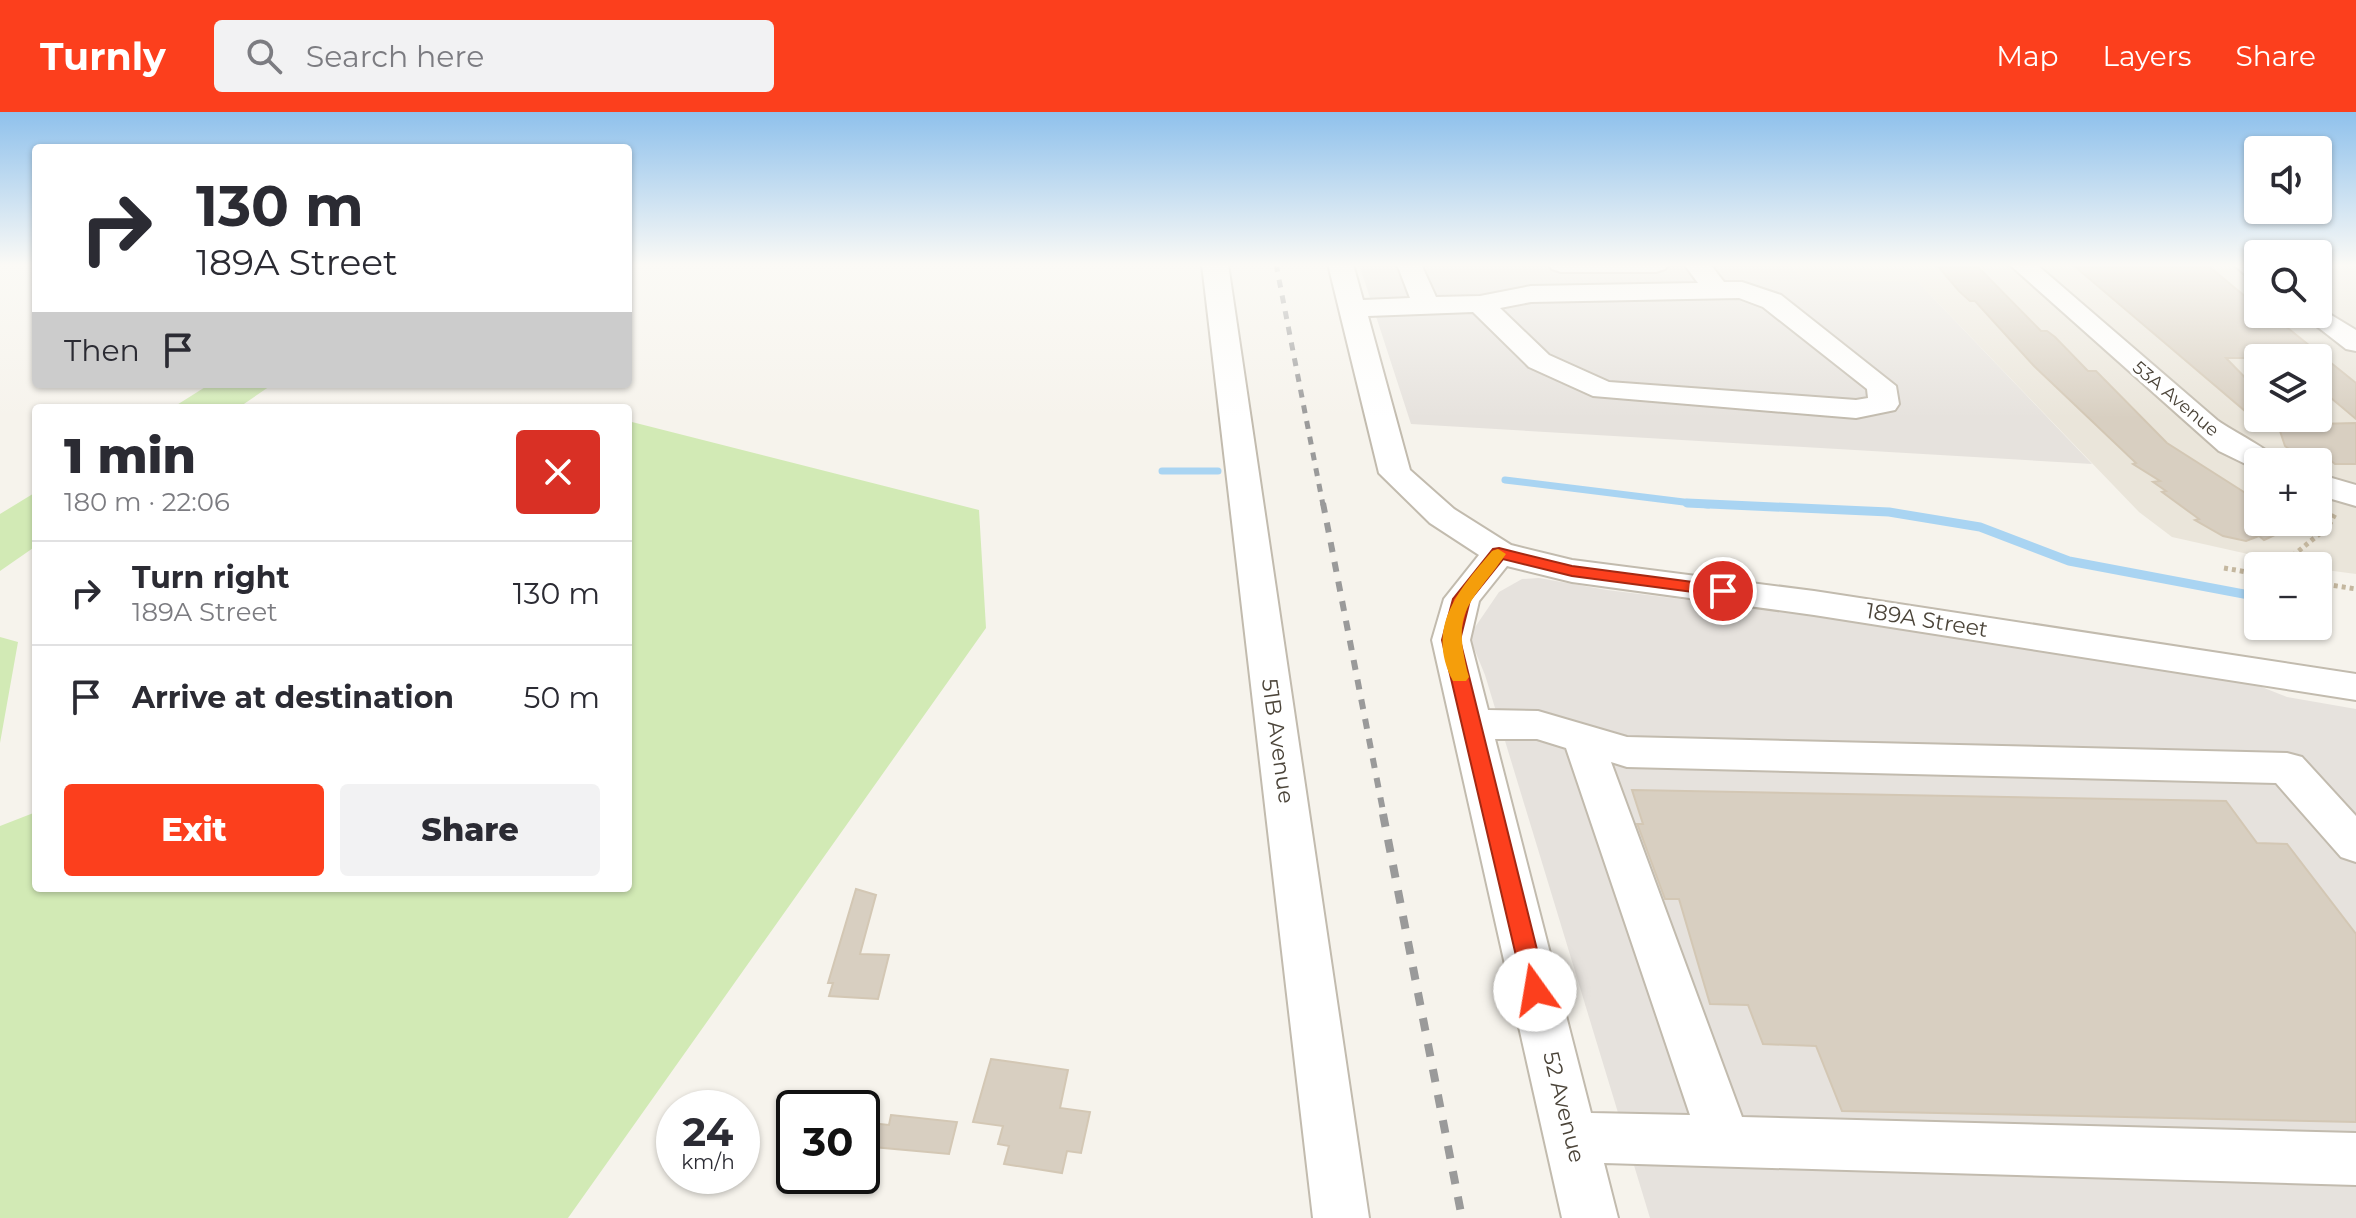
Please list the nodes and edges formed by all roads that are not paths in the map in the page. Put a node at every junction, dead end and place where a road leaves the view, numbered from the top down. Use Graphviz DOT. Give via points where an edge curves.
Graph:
graph roads {
  1 [pos="1222,316"];
  2 [pos="1356,316"];
  3 [pos="1492,316"];
  4 [pos="1791,316"];
  5 [pos="2080,316"];
  6 [pos="2332,326"];
  7 [pos="2356,343"];
  8 [pos="2244,451"];
  9 [pos="1499,553"];
  10 [pos="2356,687"];
  11 [pos="1472,724"];
  12 [pos="1583,740"];
  13 [pos="2356,845"];
  14 [pos="1571,1137"];
  15 [pos="1725,1141"];
  16 [pos="2356,1159"];
  17 [pos="1341,1218"];
  18 [pos="1590,1218"];
  1 -- 17 [label="street, 51B Avenue"];
  2 -- 9 [label="street" via="1395,473 1442,516"];
  3 -- 4 [label="street" via="1539,361 1603,390 1856,409 1884,404 1881,386"];
  5 -- 8 [label="street, 53A Avenue" via="2206,426"];
  6 -- 7 [label="street"];
  9 -- 10 [label="street, 189A Street" via="1572,571"];
  9 -- 11 [label="street, 52 Avenue" via="1462,599 1451,640"];
  11 -- 12 [label="street" via="1538,725"];
  11 -- 14 [label="street, 52 Avenue"];
  12 -- 13 [label="street" via="1627,752 2287,768"];
  12 -- 15 [label="street"];
  14 -- 15 [label="street"];
  14 -- 18 [label="street, 52 Avenue"];
  15 -- 16 [label="street"];
}
